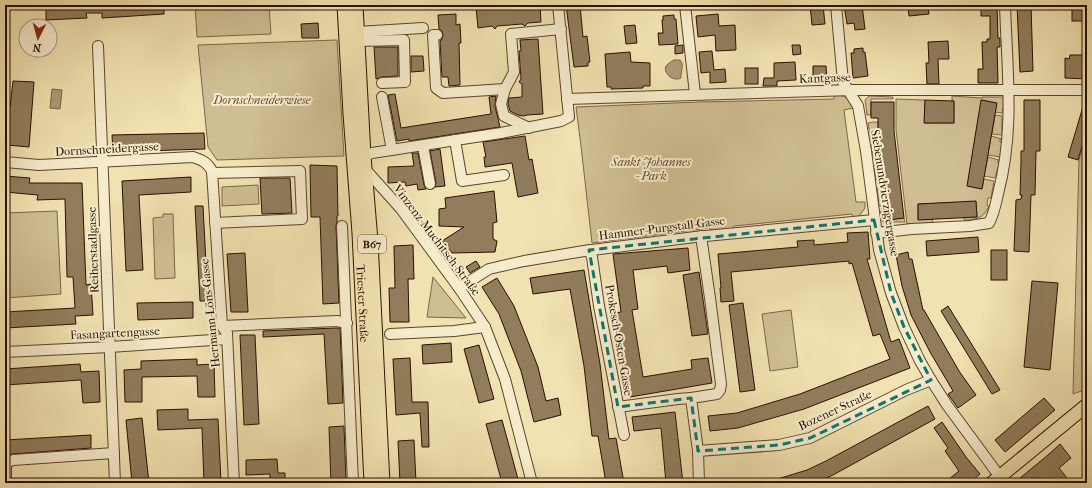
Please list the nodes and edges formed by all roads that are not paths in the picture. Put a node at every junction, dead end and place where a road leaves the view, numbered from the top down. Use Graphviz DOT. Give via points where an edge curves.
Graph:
graph roads {
  1 [pos="344,5"];
  2 [pos="356,5"];
  3 [pos="558,5"];
  4 [pos="685,5"];
  5 [pos="836,5"];
  6 [pos="1006,5"];
  7 [pos="423,28"];
  8 [pos="561,30"];
  9 [pos="437,35"];
  10 [pos="358,36"];
  11 [pos="98,46"];
  12 [pos="382,83"];
  13 [pos="505,89"];
  14 [pos="1010,90"];
  15 [pos="1085,90"];
  16 [pos="849,91"];
  17 [pos="695,94"];
  18 [pos="382,97"];
  19 [pos="567,99"];
  20 [pos="529,128"];
  21 [pos="455,140"];
  22 [pos="423,146"];
  23 [pos="392,150"];
  24 [pos="364,156"];
  25 [pos="5,162"];
  26 [pos="102,163"];
  27 [pos="210,169"];
  28 [pos="366,170"];
  29 [pos="504,175"];
  30 [pos="430,184"];
  31 [pos="874,220"];
  32 [pos="215,223"];
  33 [pos="342,226"];
  34 [pos="876,233"];
  35 [pos="700,236"];
  36 [pos="589,250"];
  37 [pos="459,288"];
  38 [pos="346,323"];
  39 [pos="222,326"];
  40 [pos="485,327"];
  41 [pos="390,334"];
  42 [pos="227,339"];
  43 [pos="110,347"];
  44 [pos="5,352"];
  45 [pos="931,380"];
  46 [pos="691,398"];
  47 [pos="1087,405"];
  48 [pos="618,407"];
  49 [pos="624,435"];
  50 [pos="698,451"];
  51 [pos="114,453"];
  52 [pos="996,480"];
  53 [pos="6,483"];
  54 [pos="115,483"];
  55 [pos="234,483"];
  56 [pos="353,483"];
  57 [pos="371,483"];
  58 [pos="383,483"];
  59 [pos="532,483"];
  60 [pos="700,483"];
  1 -- 57 [label="main road, Triester Straße / B67" via="359,233"];
  2 -- 10 [label="main road, Triester Straße / B67"];
  3 -- 8 [label="street"];
  4 -- 17 [label="street"];
  5 -- 16 [label="street, Siebenundvierzigergasse" via="843,82"];
  6 -- 14 [label="street"];
  7 -- 10 [label="street"];
  8 -- 13 [label="street" via="511,34 514,72"];
  8 -- 19 [label="street"];
  9 -- 13 [label="street" via="433,35 436,88 443,93"];
  10 -- 12 [label="street" via="404,40 406,82"];
  10 -- 24 [label="main road, Triester Straße / B67"];
  11 -- 26 [label="street, Reiherstadlgasse"];
  13 -- 20 [label="street" via="501,104 504,116"];
  14 -- 15 [label="street, Kantgasse"];
  14 -- 16 [label="street, Kantgasse"];
  14 -- 34 [label="street" via="1006,160 990,223"];
  16 -- 17 [label="street, Kantgasse"];
  16 -- 31 [label="street, Siebenundvierzigergasse" via="858,106"];
  17 -- 19 [label="street, Kantgasse"];
  18 -- 23 [label="street"];
  19 -- 20 [label="street" via="569,117"];
  20 -- 21 [label="street"];
  21 -- 22 [label="street"];
  21 -- 29 [label="street" via="462,181"];
  22 -- 23 [label="street"];
  22 -- 30 [label="street"];
  23 -- 24 [label="street"];
  24 -- 28 [label="main road, Triester Straße / B67"];
  25 -- 26 [label="street, Dornschneidergasse" via="39,165"];
  26 -- 27 [label="street, Dornschneidergasse" via="193,157 202,160"];
  26 -- 43 [label="street, Reiherstadlgasse"];
  27 -- 32 [label="street, Hermann-Löns-Gasse"];
  27 -- 32 [label="street" via="300,171 302,219"];
  28 -- 37 [label="street, Vinzenz-Muchitsch-Straße" via="401,209"];
  28 -- 58 [label="main road, Triester Straße / B67" via="374,279"];
  31 -- 34 [label="street, Siebenundvierzigergasse"];
  31 -- 35 [label="street, Hammer-Purgstall-Gasse"];
  32 -- 39 [label="street, Hermann-Löns-Gasse"];
  33 -- 38 [label="street"];
  34 -- 45 [label="street, Siebenundvierzigergasse" via="888,281 904,328"];
  35 -- 36 [label="street, Hammer-Purgstall-Gasse"];
  35 -- 46 [label="street" via="721,384 717,394"];
  36 -- 37 [label="street, Hammer-Purgstall-Gasse" via="489,269"];
  36 -- 48 [label="street, Prokesch-Osten-Gasse"];
  37 -- 40 [label="street, Vinzenz-Muchitsch-Straße"];
  38 -- 39 [label="street" via="337,321"];
  38 -- 56 [label="street"];
  39 -- 42 [label="street, Hermann-Löns-Gasse" via="227,333"];
  40 -- 41 [label="street"];
  40 -- 59 [label="street, Vinzenz-Muchitsch-Straße" via="505,379"];
  42 -- 43 [label="street, Fasangartengasse"];
  42 -- 55 [label="street, Hermann-Löns-Gasse"];
  43 -- 44 [label="street, Fasangartengasse"];
  43 -- 51 [label="street, Reiherstadlgasse"];
  45 -- 50 [label="street, Bozener Straße" via="810,438 779,445"];
  45 -- 52 [label="street, Siebenundvierzigergasse"];
  46 -- 48 [label="street"];
  46 -- 50 [label="street"];
  47 -- 52 [label="main road"];
  48 -- 49 [label="street, Prokesch-Osten-Gasse"];
  50 -- 60 [label="street"];
  51 -- 53 [label="street" via="13,460 6,463"];
  51 -- 54 [label="street, Reiherstadlgasse"];
}
